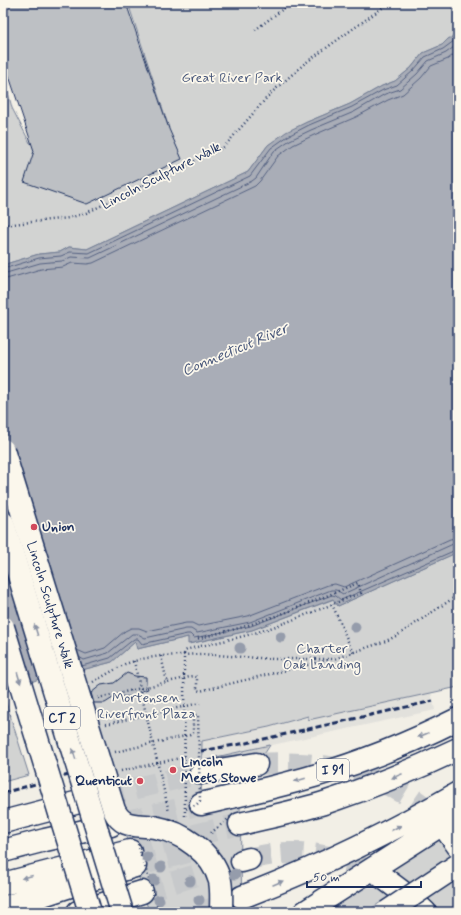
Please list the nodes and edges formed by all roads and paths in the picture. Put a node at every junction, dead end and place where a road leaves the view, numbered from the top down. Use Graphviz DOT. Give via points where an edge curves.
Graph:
graph roads {
  1 [pos="291,3"];
  2 [pos="389,3"];
  3 [pos="255,30"];
  4 [pos="3,225"];
  5 [pos="3,450"];
  6 [pos="3,523"];
  7 [pos="458,595"];
  8 [pos="332,604"];
  9 [pos="3,627"];
  10 [pos="196,639"];
  11 [pos="353,653"];
  12 [pos="184,654"];
  13 [pos="161,656"];
  14 [pos="334,659"];
  15 [pos="134,661"];
  16 [pos="184,677"];
  17 [pos="167,682"];
  18 [pos="88,686"];
  19 [pos="140,687"];
  20 [pos="95,699"];
  21 [pos="200,703"];
  22 [pos="185,706"];
  23 [pos="147,715"];
  24 [pos="458,719"];
  25 [pos="102,725"];
  26 [pos="185,736"];
  27 [pos="153,743"];
  28 [pos="458,749"];
  29 [pos="110,753"];
  30 [pos="185,757"];
  31 [pos="157,763"];
  32 [pos="256,764"];
  33 [pos="116,772"];
  34 [pos="201,773"];
  35 [pos="458,793"];
  36 [pos="102,796"];
  37 [pos="193,807"];
  38 [pos="3,822"];
  39 [pos="111,825"];
  40 [pos="132,825"];
  41 [pos="238,825"];
  42 [pos="455,831"];
  43 [pos="174,833"];
  44 [pos="211,833"];
  45 [pos="3,851"];
  46 [pos="458,865"];
  47 [pos="381,876"];
  48 [pos="3,884"];
  49 [pos="142,892"];
  50 [pos="242,897"];
  51 [pos="3,908"];
  52 [pos="78,912"];
  53 [pos="90,912"];
  54 [pos="122,912"];
  55 [pos="159,912"];
  56 [pos="221,912"];
  57 [pos="305,912"];
  58 [pos="387,912"];
  59 [pos="425,912"];
  1 -- 3 [label="path"];
  2 -- 4 [label="path, Lincoln Sculpture Walk" via="304,64 270,94 224,147 86,213 69,218"];
  5 -- 40 [label="main road, Lincoln Sculpture Walk, bridge" via="112,805 118,818"];
  54 -- 6 [label="main road, CT 2, one-way, bridge"];
  7 -- 11 [label="path" via="398,635"];
  8 -- 10 [label="path" via="362,592 358,583 280,615"];
  8 -- 11 [label="path"];
  8 -- 12 [label="path" via="258,632 189,648"];
  9 -- 53 [label="main road, CT 2, one-way, bridge"];
  11 -- 14 [label="path"];
  12 -- 13 [label="path"];
  12 -- 14 [label="path" via="265,659"];
  12 -- 16 [label="path"];
  13 -- 15 [label="path"];
  13 -- 17 [label="path"];
  14 -- 16 [label="path" via="200,691 197,690 196,676"];
  15 -- 18 [label="path" via="116,668"];
  15 -- 19 [label="path"];
  16 -- 17 [label="path"];
  16 -- 22 [label="path, bridge"];
  17 -- 19 [label="path"];
  19 -- 20 [label="path"];
  19 -- 23 [label="path, bridge"];
  21 -- 22 [label="path"];
  22 -- 23 [label="path"];
  22 -- 26 [label="path, bridge"];
  23 -- 25 [label="path"];
  23 -- 27 [label="path, bridge"];
  24 -- 37 [label="main road, I 91, one-way" via="408,742 335,770"];
  26 -- 27 [label="path, bridge"];
  26 -- 30 [label="path, bridge"];
  26 -- 37 [label="path, bridge" via="192,734 193,717 198,715 200,800"];
  27 -- 29 [label="path, bridge"];
  27 -- 31 [label="path, bridge"];
  28 -- 41 [label="main road, one-way" via="371,786 325,802"];
  30 -- 31 [label="path"];
  30 -- 37 [label="path, bridge"];
  31 -- 33 [label="path"];
  31 -- 43 [label="path, bridge"];
  32 -- 34 [label="main road"];
  50 -- 35 [label="main road, one-way" via="368,842"];
  36 -- 38 [label="main road"];
  37 -- 43 [label="path, bridge" via="184,826"];
  39 -- 45 [label="main road"];
  40 -- 43 [label="main road, Lincoln Sculpture Walk, bridge"];
  40 -- 55 [label="path, bridge"];
  41 -- 44 [label="path, bridge"];
  42 -- 57 [label="main road"];
  43 -- 56 [label="main road, Lincoln Sculpture Walk, bridge" via="201,850 214,867 221,887"];
  46 -- 58 [label="main road, bridge"];
  47 -- 59 [label="main road"];
  51 -- 48 [label="main road, one-way" via="74,885 133,859"];
  49 -- 52 [label="main road"];
}
